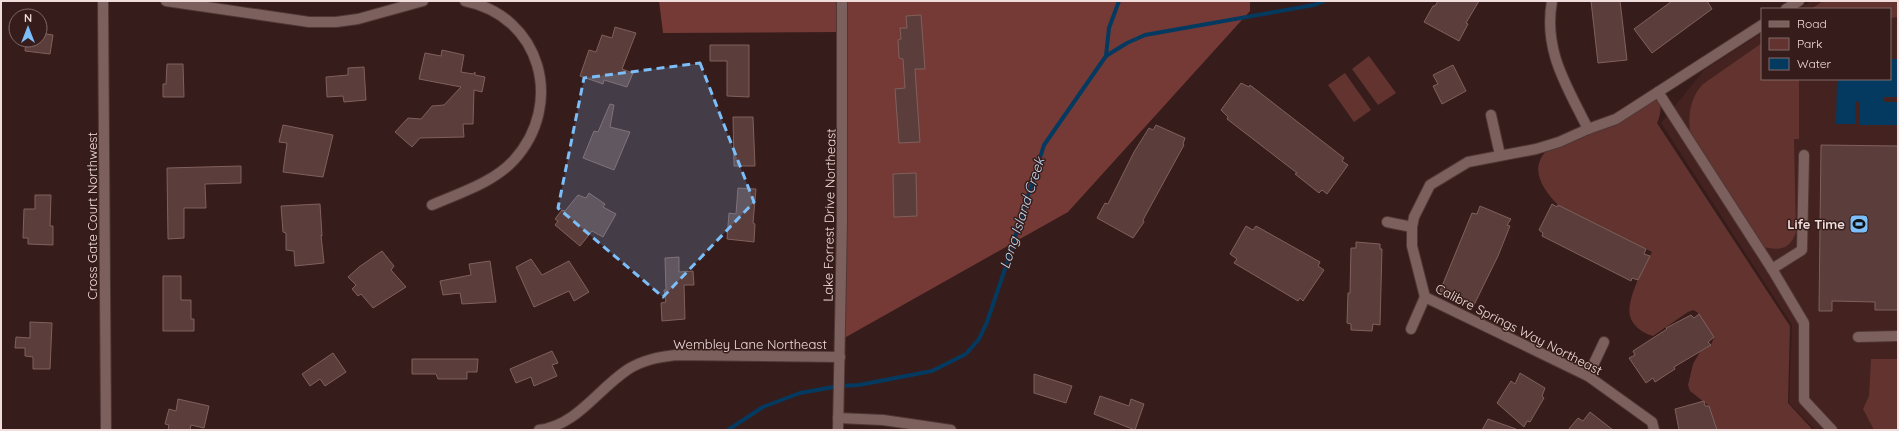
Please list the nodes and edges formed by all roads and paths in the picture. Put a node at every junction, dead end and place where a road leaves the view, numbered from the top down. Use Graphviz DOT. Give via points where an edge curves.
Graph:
graph roads {
  1 [pos="104,1"];
  2 [pos="166,1"];
  3 [pos="423,1"];
  4 [pos="464,1"];
  5 [pos="842,1"];
  6 [pos="1552,1"];
  7 [pos="1799,1"];
  8 [pos="1788,8"];
  9 [pos="1761,26"];
  10 [pos="1658,92"];
  11 [pos="1491,115"];
  12 [pos="1588,129"];
  13 [pos="1500,154"];
  14 [pos="1804,155"];
  15 [pos="432,205"];
  16 [pos="1387,222"];
  17 [pos="1412,227"];
  18 [pos="1772,269"];
  19 [pos="1426,297"];
  20 [pos="1411,329"];
  21 [pos="1898,336"];
  22 [pos="1858,337"];
  23 [pos="1604,342"];
  24 [pos="840,357"];
  25 [pos="1588,376"];
  26 [pos="838,418"];
  27 [pos="106,430"];
  28 [pos="539,430"];
  29 [pos="838,430"];
  30 [pos="951,430"];
  31 [pos="1654,430"];
  32 [pos="1832,430"];
  1 -- 27 [label="street, Cross Gate Court Northwest"];
  2 -- 3 [label="street" via="316,22 358,19"];
  4 -- 15 [label="street" via="501,16 523,36 539,70 541,108 536,125 513,161 485,181"];
  5 -- 24 [label="street, Lake Forrest Drive Northeast"];
  6 -- 12 [label="street" via="1550,35 1555,61"];
  7 -- 8 [label="street"];
  9 -- 10 [label="street, Calibre Springs Way Northeast"];
  10 -- 12 [label="street, Calibre Springs Way Northeast" via="1616,119"];
  10 -- 18 [label="street"];
  11 -- 13 [label="street"];
  12 -- 13 [label="street, Calibre Springs Way Northeast" via="1536,149"];
  13 -- 17 [label="street, Calibre Springs Way Northeast" via="1468,162 1430,185 1414,217"];
  14 -- 18 [label="street" via="1802,250"];
  16 -- 17 [label="street"];
  17 -- 19 [label="street, Calibre Springs Way Northeast" via="1412,246"];
  18 -- 32 [label="street" via="1804,323 1804,400"];
  19 -- 20 [label="street"];
  19 -- 25 [label="street, Calibre Springs Way Northeast"];
  21 -- 22 [label="street"];
  23 -- 25 [label="street"];
  24 -- 26 [label="street, Lake Forrest Drive Northeast"];
  24 -- 28 [label="street, Wembley Lane Northeast" via="662,356 628,369 569,420"];
  25 -- 31 [label="street, Calibre Springs Way Northeast" via="1652,422"];
  26 -- 29 [label="street, Lake Forrest Drive Northeast"];
  26 -- 30 [label="street" via="883,420"];
}
